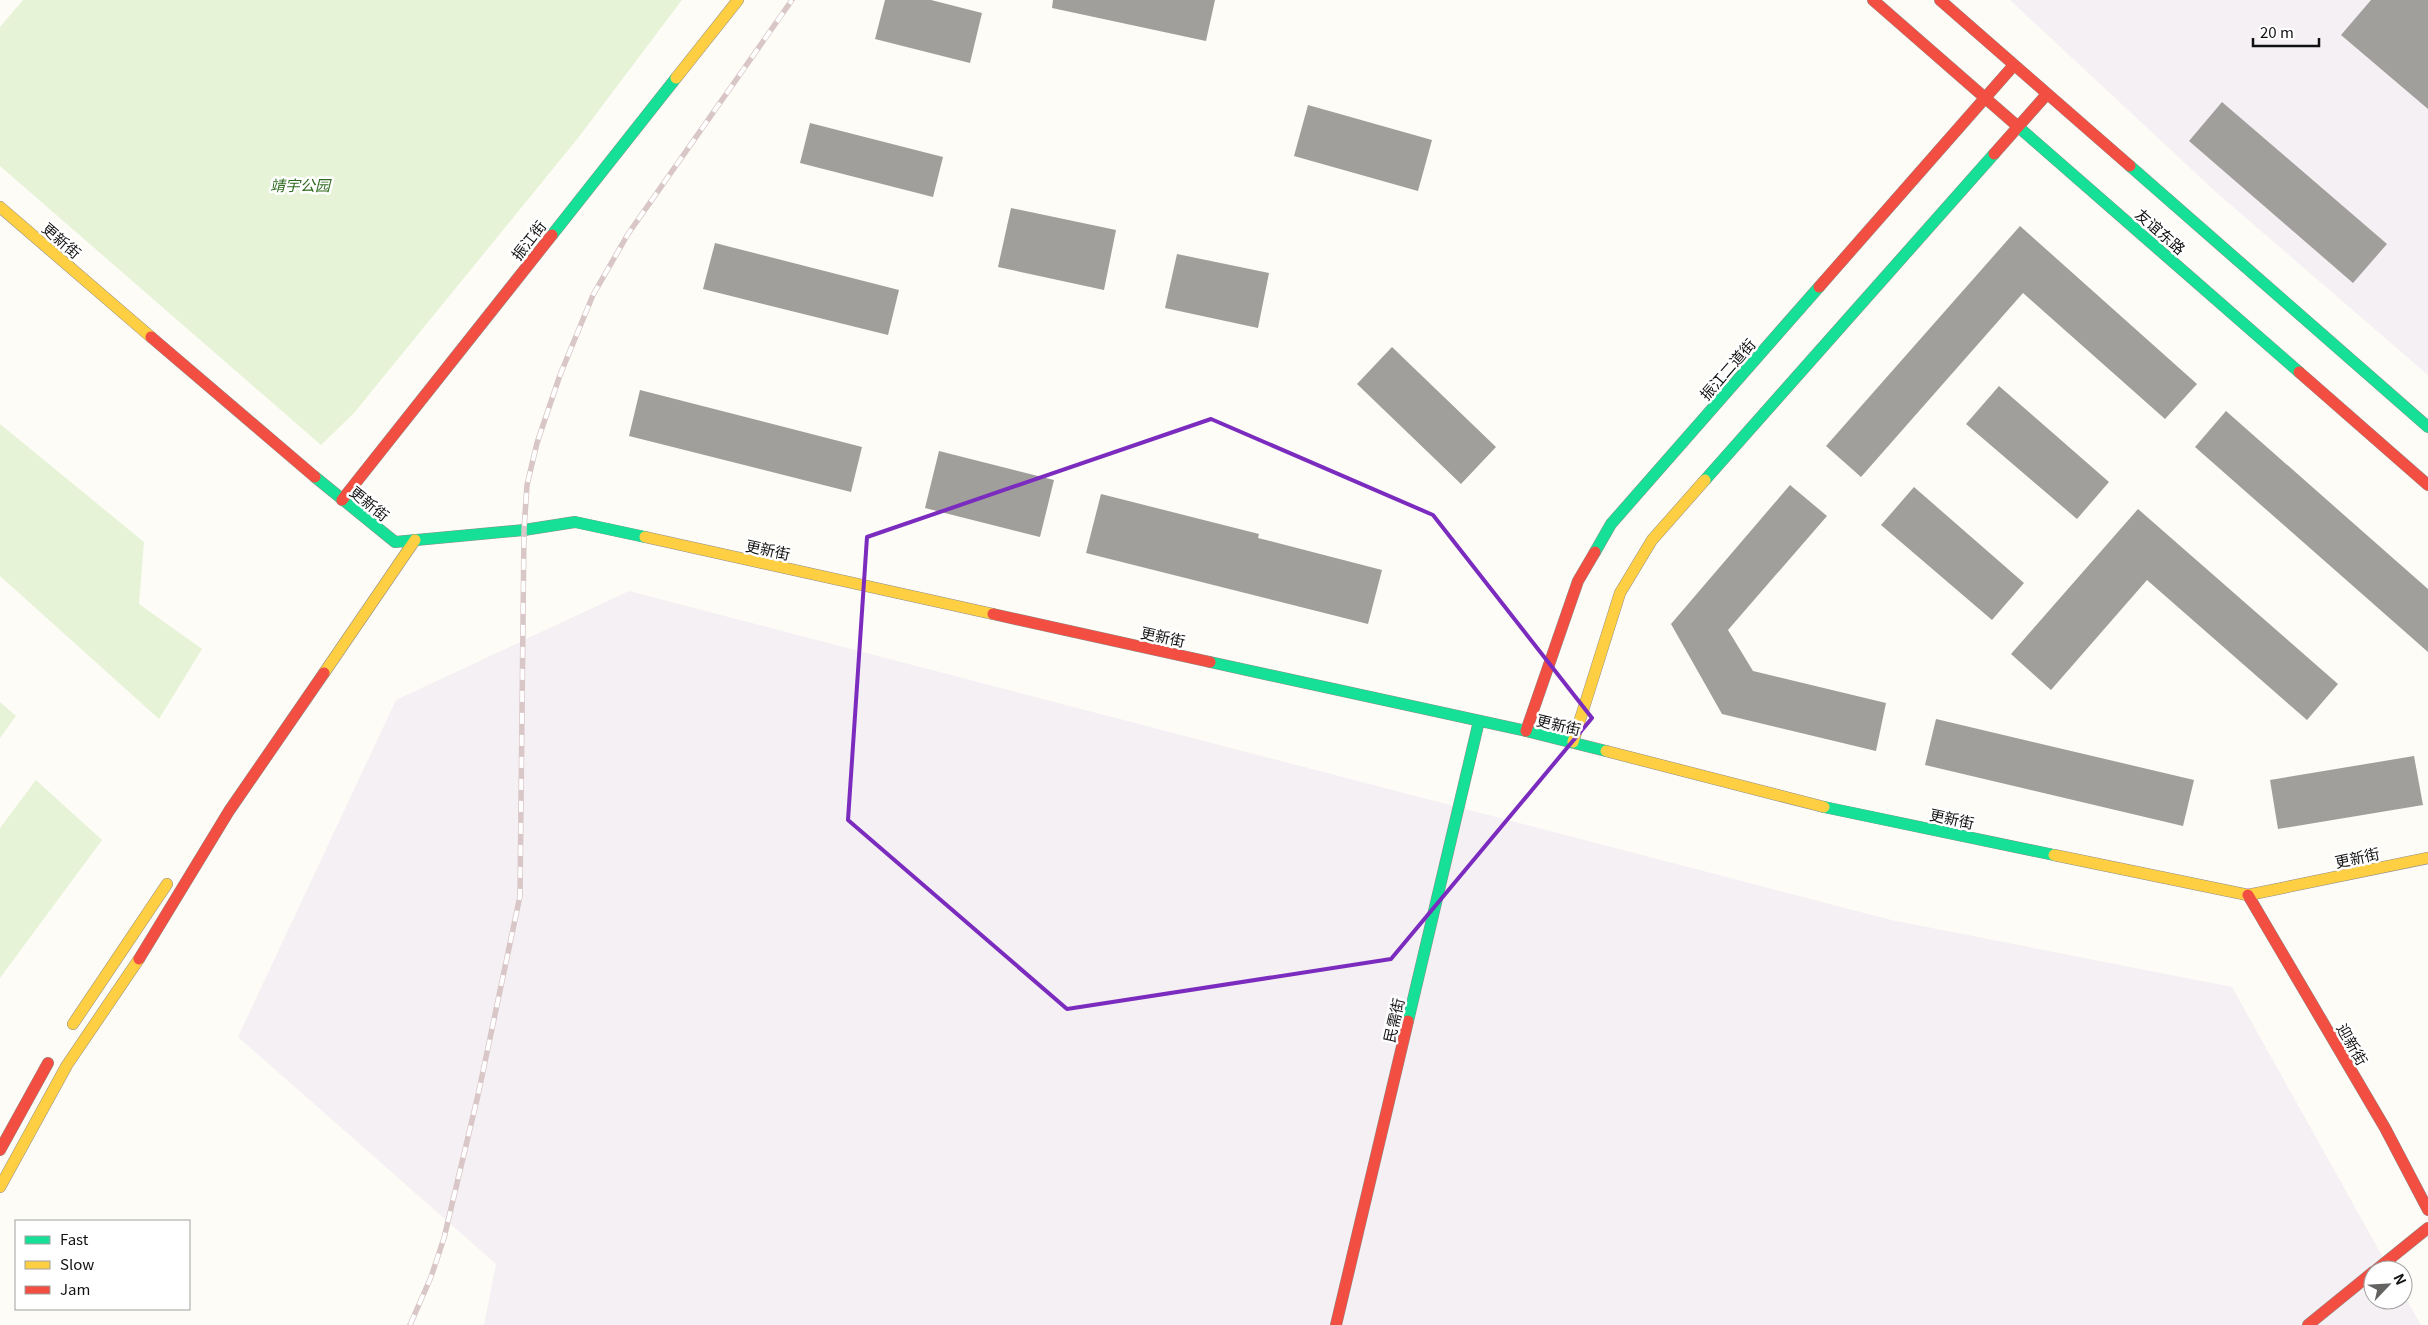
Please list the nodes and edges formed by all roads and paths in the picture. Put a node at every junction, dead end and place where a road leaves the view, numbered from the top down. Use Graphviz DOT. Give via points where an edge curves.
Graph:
graph roads {
  1 [pos="738,0"];
  2 [pos="1873,0"];
  3 [pos="1940,0"];
  4 [pos="2014,65"];
  5 [pos="2047,94"];
  6 [pos="1985,98"];
  7 [pos="2019,127"];
  8 [pos="0,207"];
  9 [pos="2428,426"];
  10 [pos="2428,485"];
  11 [pos="342,500"];
  12 [pos="415,540"];
  13 [pos="1479,721"];
  14 [pos="1526,732"];
  15 [pos="1573,742"];
  16 [pos="247,764"];
  17 [pos="208,822"];
  18 [pos="2428,858"];
  19 [pos="175,871"];
  20 [pos="2248,895"];
  21 [pos="66,1035"];
  22 [pos="54,1052"];
  23 [pos="0,1150"];
  24 [pos="0,1187"];
  25 [pos="2428,1210"];
  26 [pos="2428,1228"];
  27 [pos="2388,1260"];
  28 [pos="2363,1280"];
  29 [pos="1336,1325"];
  30 [pos="2308,1325"];
  1 -- 11 [label="main road, 振江街"];
  2 -- 6 [label="main road, 友谊东路"];
  3 -- 4 [label="main road, 友谊东路"];
  4 -- 5 [label="main road, 友谊东路"];
  4 -- 6 [label="main road, 振江二道街"];
  5 -- 7 [label="main road"];
  5 -- 9 [label="main road, 友谊东路"];
  6 -- 7 [label="main road, 友谊东路"];
  6 -- 14 [label="main road, 振江二道街" via="1611,524 1578,580"];
  7 -- 10 [label="main road, 友谊东路"];
  7 -- 15 [label="main road" via="1652,540 1620,593"];
  8 -- 11 [label="main road, 更新街"];
  11 -- 12 [label="main road, 更新街" via="392,546"];
  12 -- 13 [label="main road, 更新街" via="575,522"];
  12 -- 24 [label="main road" via="229,811 158,931 67,1065"];
  13 -- 14 [label="main road, 更新街"];
  13 -- 29 [label="main road, 民需街"];
  14 -- 15 [label="main road, 更新街"];
  15 -- 20 [label="main road, 更新街" via="1846,812"];
  16 -- 17 [label="main road"];
  18 -- 20 [label="main road, 更新街"];
  19 -- 21 [label="main road"];
  20 -- 25 [label="main road, 迎新街"];
  22 -- 23 [label="main road"];
  26 -- 27 [label="main road"];
  28 -- 30 [label="main road"];
}
